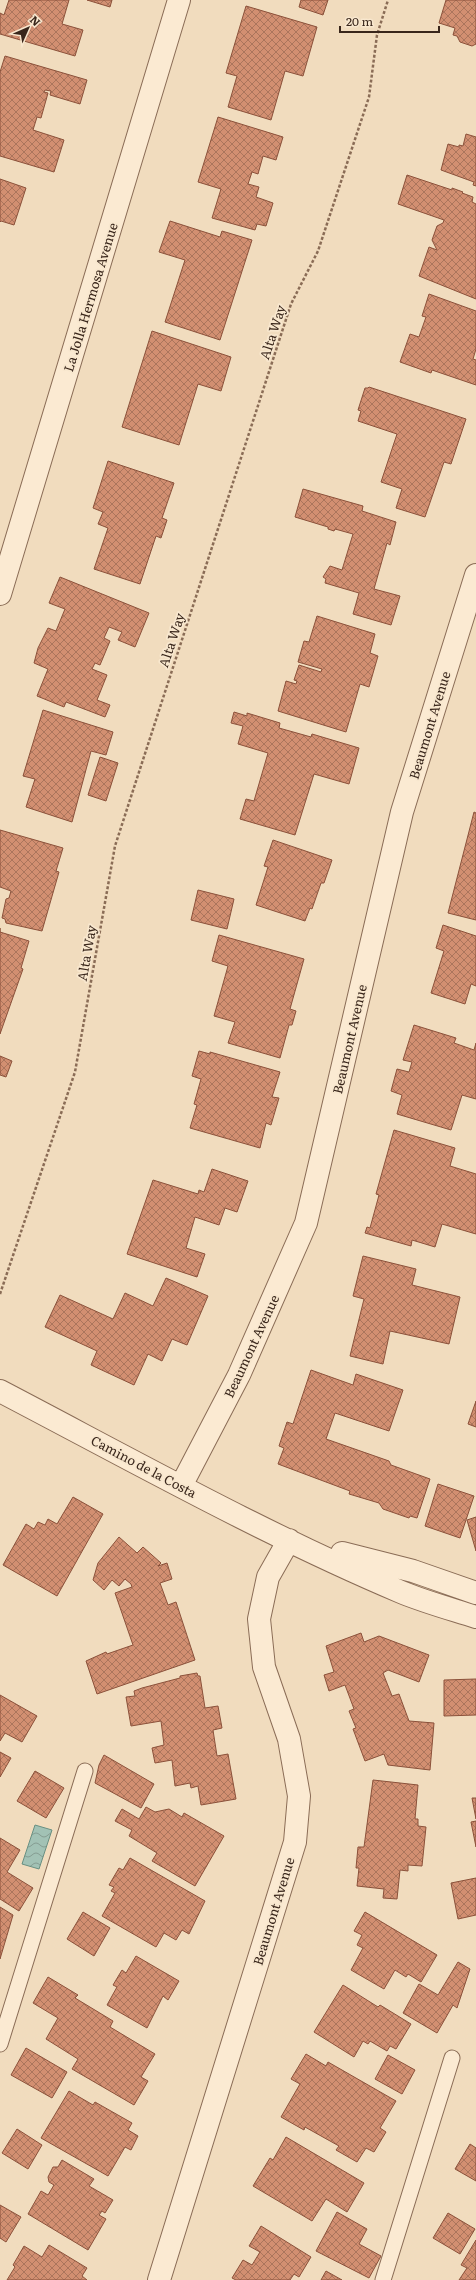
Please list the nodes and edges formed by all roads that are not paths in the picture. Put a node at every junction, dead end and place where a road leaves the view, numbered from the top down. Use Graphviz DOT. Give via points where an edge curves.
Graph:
graph roads {
  1 [pos="179,0"];
  2 [pos="476,575"];
  3 [pos="0,594"];
  4 [pos="0,1391"];
  5 [pos="180,1486"];
  6 [pos="289,1540"];
  7 [pos="476,1593"];
  8 [pos="476,1617"];
  9 [pos="85,1771"];
  10 [pos="0,2044"];
  11 [pos="452,2058"];
  12 [pos="159,2280"];
  13 [pos="383,2280"];
  1 -- 3 [label="street, La Jolla Hermosa Avenue"];
  2 -- 5 [label="street, Beaumont Avenue" via="402,812 306,1223 239,1375"];
  4 -- 5 [label="street, Camino de la Costa"];
  5 -- 6 [label="street, Camino de la Costa"];
  6 -- 7 [label="street, Camino de la Costa" via="413,1571"];
  6 -- 8 [label="street, Camino de la Costa" via="402,1592"];
  6 -- 12 [label="street, Beaumont Avenue" via="268,1577 258,1619 264,1667 289,1739 299,1796 294,1842"];
  9 -- 10 [label="lane"];
  11 -- 13 [label="lane"];
}
